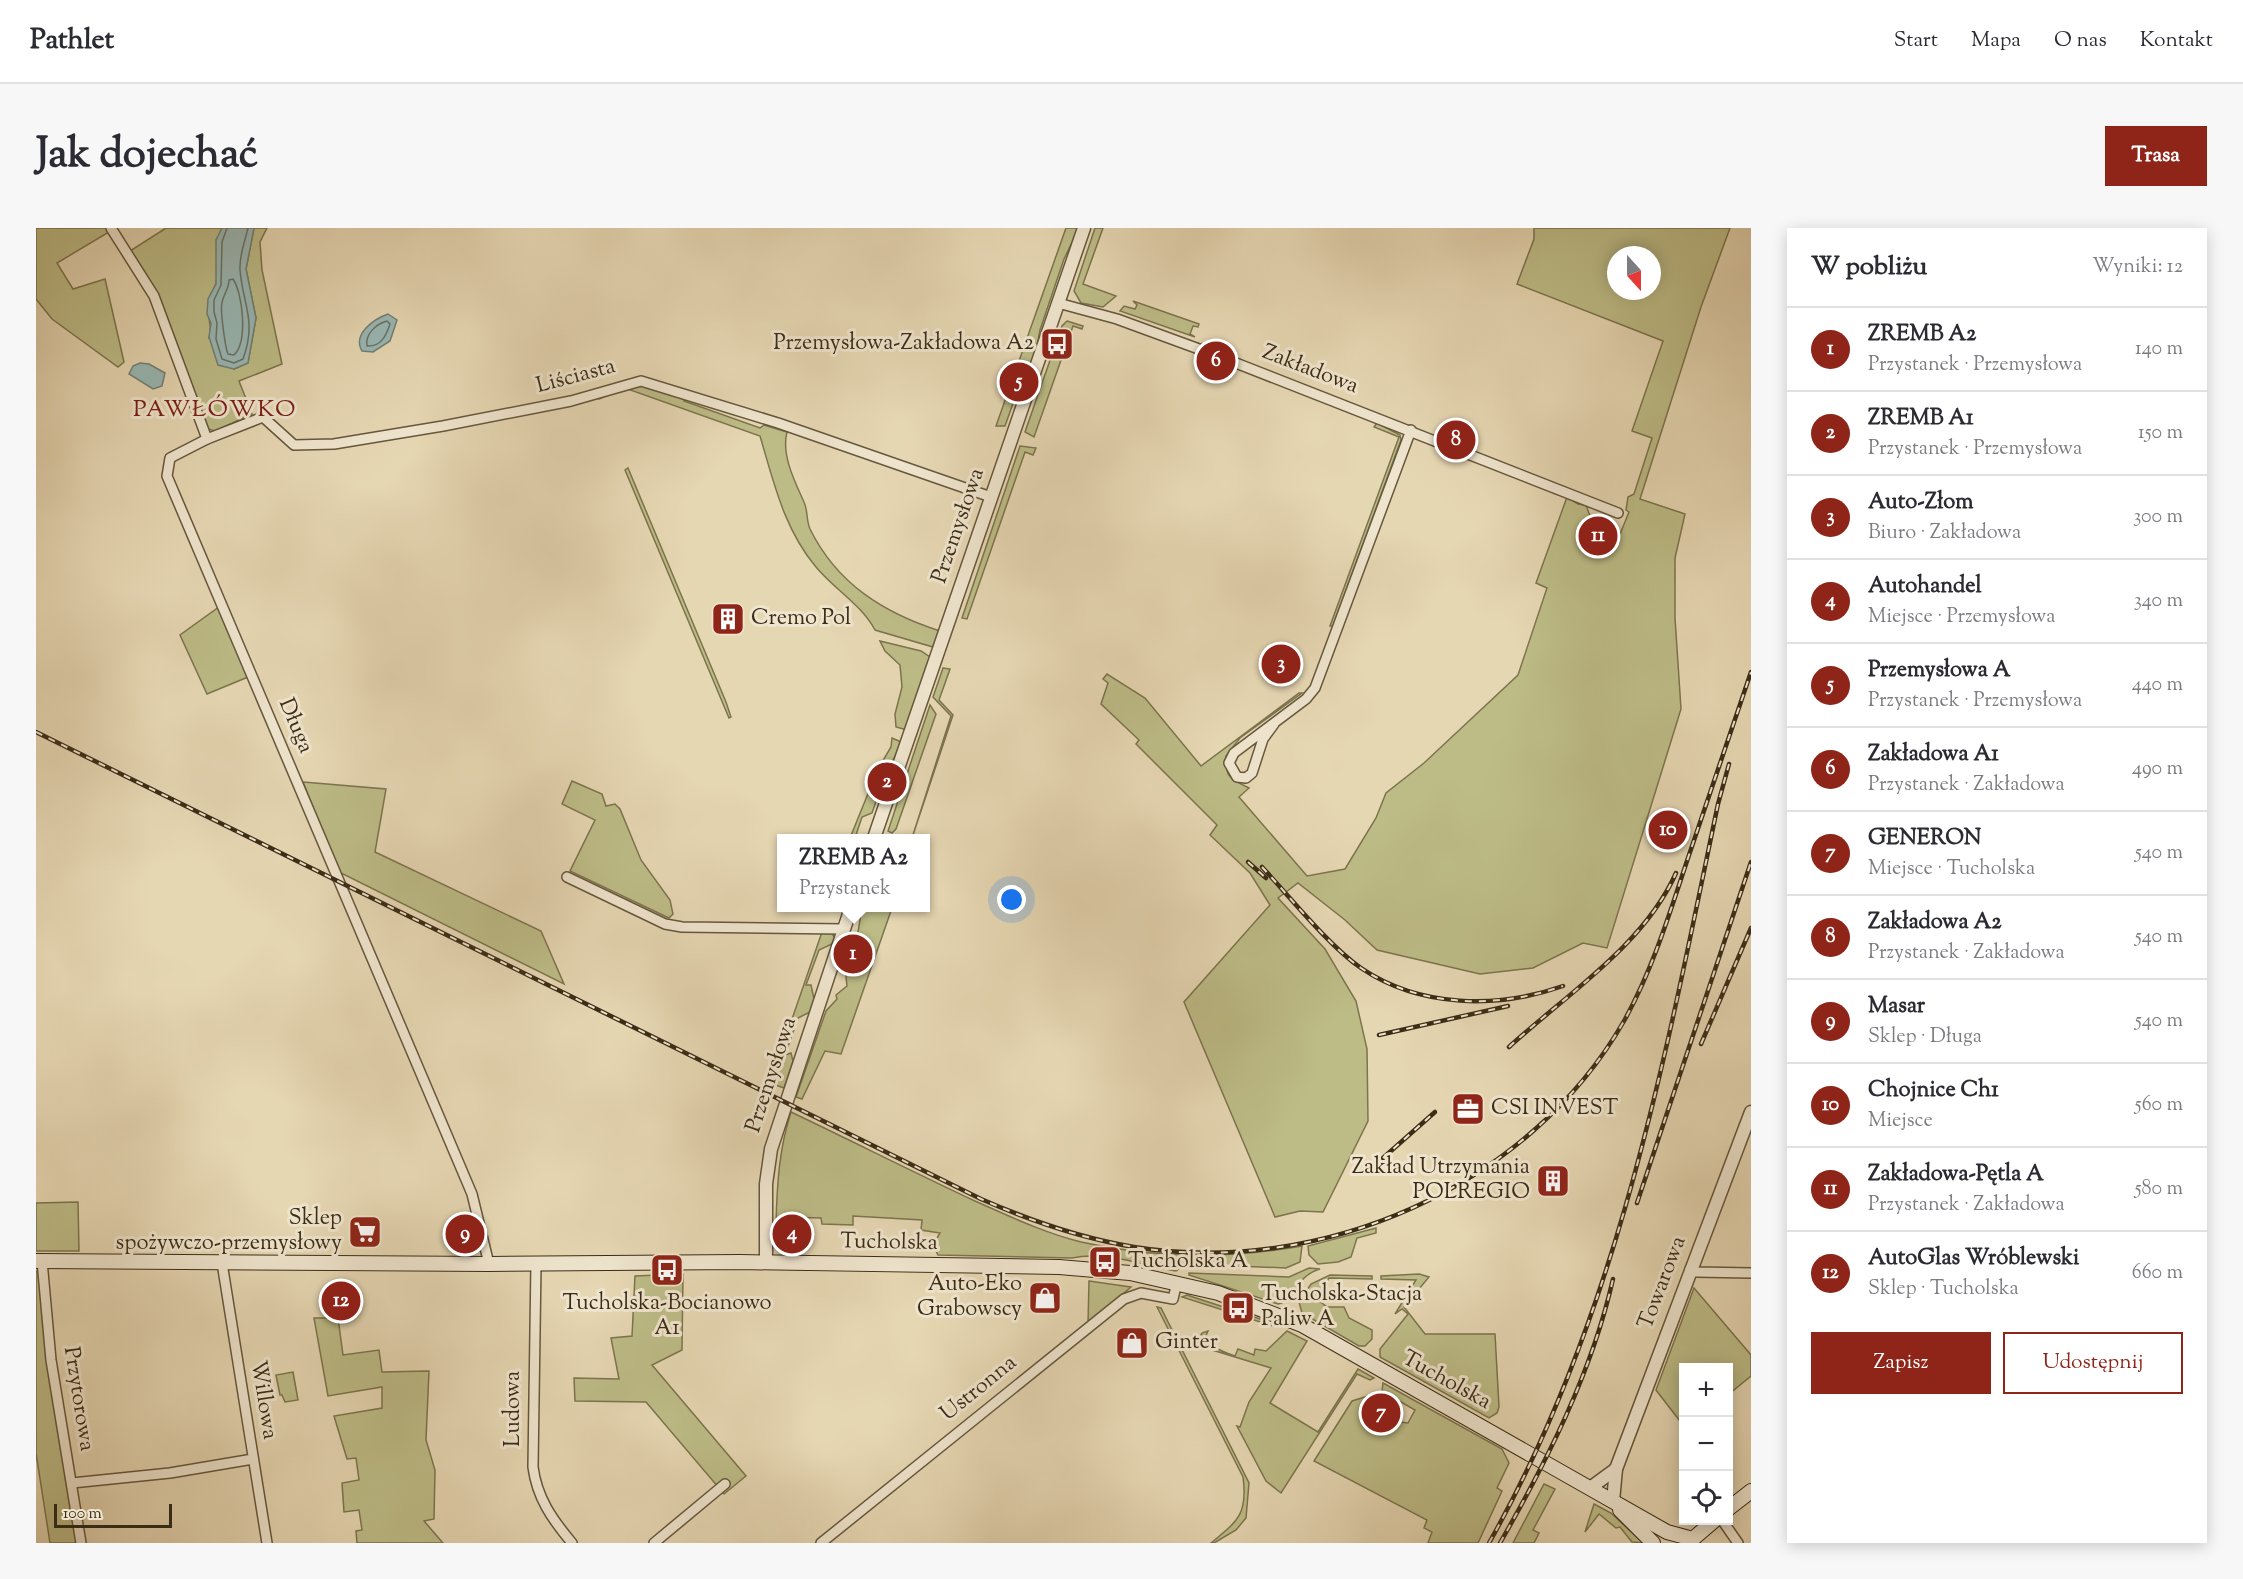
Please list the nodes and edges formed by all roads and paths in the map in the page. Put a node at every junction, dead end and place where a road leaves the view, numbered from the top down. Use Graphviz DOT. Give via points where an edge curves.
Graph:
graph roads {
  1 [pos="111,228"];
  2 [pos="1084,228"];
  3 [pos="1058,303"];
  4 [pos="1411,430"];
  5 [pos="207,438"];
  6 [pos="991,496"];
  7 [pos="1618,513"];
  8 [pos="1274,724"];
  9 [pos="875,834"];
  10 [pos="567,877"];
  11 [pos="849,912"];
  12 [pos="843,929"];
  13 [pos="1751,1112"];
  14 [pos="39,1261"];
  15 [pos="766,1262"];
  16 [pos="222,1263"];
  17 [pos="536,1263"];
  18 [pos="489,1264"];
  19 [pos="1690,1269"];
  20 [pos="1751,1273"];
  21 [pos="1177,1282"];
  22 [pos="253,1459"];
  23 [pos="1616,1469"];
  24 [pos="72,1483"];
  25 [pos="725,1484"];
  26 [pos="1590,1488"];
  27 [pos="1751,1491"];
  28 [pos="1613,1501"];
  29 [pos="1733,1505"];
  30 [pos="1710,1525"];
  31 [pos="1725,1525"];
  32 [pos="1669,1538"];
  33 [pos="1690,1541"];
  34 [pos="81,1543"];
  35 [pos="267,1543"];
  36 [pos="572,1543"];
  37 [pos="654,1543"];
  38 [pos="821,1543"];
  39 [pos="1653,1543"];
  40 [pos="1738,1543"];
  1 -- 5 [label="street" via="154,296"];
  2 -- 3 [label="street, Przemysłowa"];
  3 -- 4 [label="street, Zakładowa" via="1138,326"];
  3 -- 6 [label="street, Przemysłowa"];
  4 -- 7 [label="street, Zakładowa"];
  4 -- 8 [label="street" via="1315,688"];
  5 -- 6 [label="street, Liściasta" via="263,417 294,445 334,444 571,401 641,381"];
  5 -- 18 [label="street, Długa" via="170,458 167,476 472,1194"];
  6 -- 9 [label="street, Przemysłowa"];
  8 -- 8 [label="street" via="1231,756 1229,767 1235,776 1251,774 1263,739"];
  10 -- 12 [label="street" via="677,927"];
  11 -- 12 [label="street, Przemysłowa"];
  12 -- 15 [label="street, Przemysłowa" via="771,1149 766,1184"];
  13 -- 19 [label="street, Towarowa"];
  14 -- 16 [label="main road, Tucholska"];
  14 -- 24 [label="street, Przytorowa"];
  15 -- 17 [label="main road, Tucholska"];
  15 -- 21 [label="main road, Tucholska" via="1082,1268"];
  16 -- 18 [label="main road, Tucholska"];
  16 -- 22 [label="street, Willowa"];
  17 -- 18 [label="main road, Tucholska"];
  17 -- 36 [label="street, Ludowa" via="533,1467 541,1498"];
  19 -- 20 [label="street"];
  19 -- 23 [label="street, Towarowa"];
  21 -- 26 [label="main road, Tucholska" via="1244,1301 1302,1325"];
  21 -- 38 [label="street, Ustronna" via="1173,1299 1142,1293 1124,1299"];
  22 -- 24 [label="street"];
  22 -- 35 [label="street, Willowa"];
  23 -- 26 [label="street"];
  23 -- 28 [label="street, Towarowa"];
  24 -- 34 [label="street, Przytorowa"];
  25 -- 37 [label="street"];
  26 -- 28 [label="main road, Tucholska"];
  27 -- 29 [label="main road"];
  28 -- 32 [label="main road, Tucholska"];
  28 -- 39 [label="main road, Tucholska"];
  30 -- 33 [label="main road"];
  31 -- 40 [label="street"];
  32 -- 33 [label="main road, Tucholska"];
}
